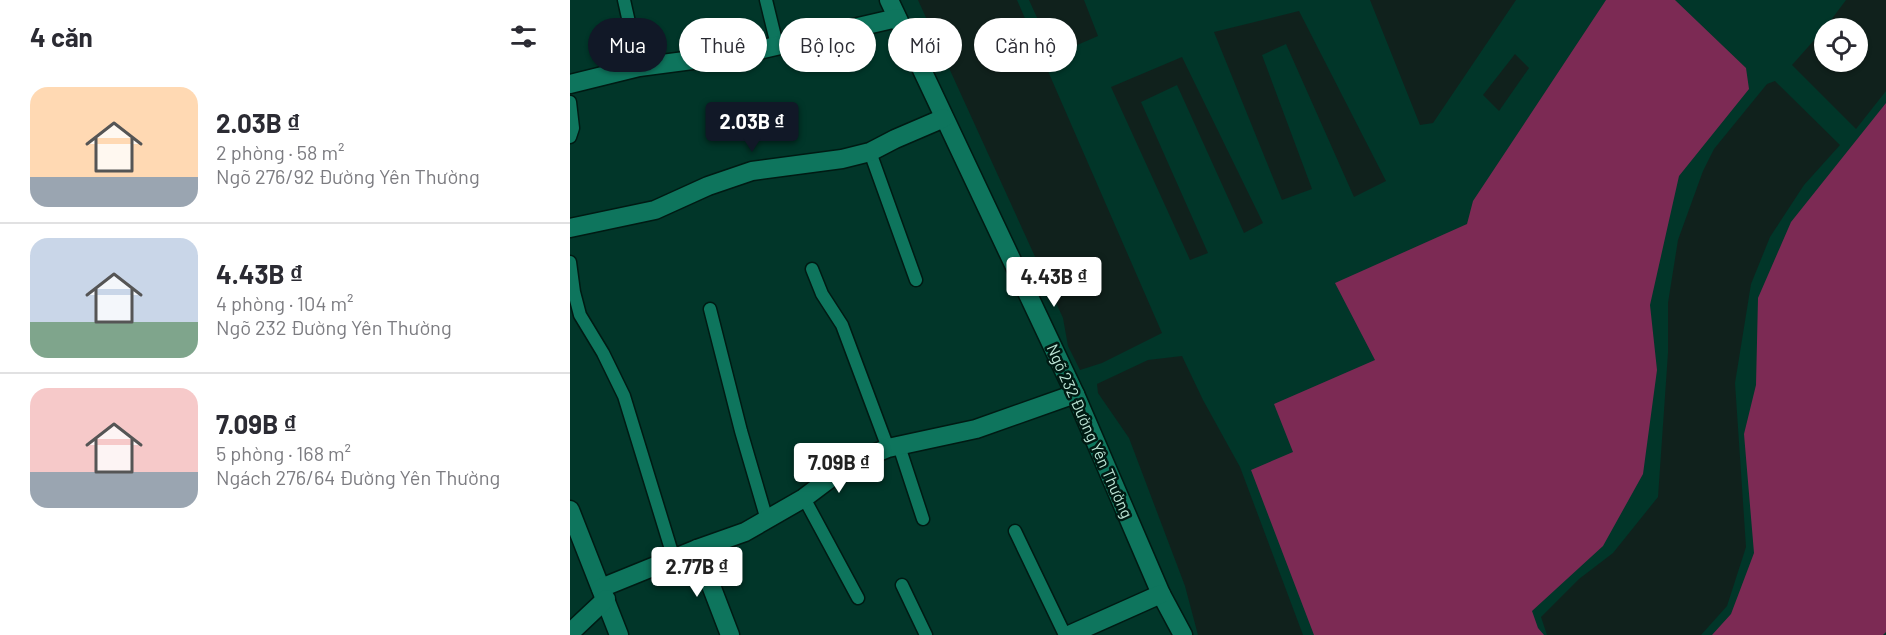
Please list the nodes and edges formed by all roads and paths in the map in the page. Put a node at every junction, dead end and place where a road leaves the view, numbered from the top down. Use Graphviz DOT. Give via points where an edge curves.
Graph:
graph roads {
  1 [pos="624,0"];
  2 [pos="766,0"];
  3 [pos="889,0"];
  4 [pos="628,18"];
  5 [pos="897,18"];
  6 [pos="888,20"];
  7 [pos="777,45"];
  8 [pos="667,63"];
  9 [pos="619,72"];
  10 [pos="922,72"];
  11 [pos="570,84"];
  12 [pos="570,102"];
  13 [pos="944,118"];
  14 [pos="570,137"];
  15 [pos="870,152"];
  16 [pos="570,228"];
  17 [pos="570,262"];
  18 [pos="812,268"];
  19 [pos="916,280"];
  20 [pos="710,309"];
  21 [pos="1075,394"];
  22 [pos="894,447"];
  23 [pos="804,498"];
  24 [pos="570,510"];
  25 [pos="923,519"];
  26 [pos="767,520"];
  27 [pos="1015,531"];
  28 [pos="697,549"];
  29 [pos="674,559"];
  30 [pos="902,585"];
  31 [pos="604,594"];
  32 [pos="1161,594"];
  33 [pos="858,597"];
  34 [pos="570,633"];
  35 [pos="620,635"];
  36 [pos="730,635"];
  37 [pos="926,635"];
  38 [pos="1067,635"];
  39 [pos="1183,635"];
  1 -- 4 [label="lane"];
  2 -- 7 [label="lane"];
  3 -- 5 [label="street, Ngõ 232 Đường Yên Thường"];
  6 -- 7 [label="street"];
  7 -- 8 [label="street"];
  9 -- 11 [label="street"];
  10 -- 13 [label="street, Ngõ 232 Đường Yên Thường"];
  12 -- 14 [label="lane"];
  13 -- 15 [label="street"];
  13 -- 21 [label="street, Ngõ 232 Đường Yên Thường"];
  15 -- 16 [label="street" via="752,171 655,210"];
  15 -- 19 [label="lane"];
  17 -- 29 [label="lane" via="580,315 624,396"];
  18 -- 22 [label="lane" via="822,294 842,325"];
  20 -- 26 [label="lane"];
  21 -- 22 [label="street" via="976,429"];
  21 -- 32 [label="street, Ngõ 232 Đường Yên Thường"];
  22 -- 23 [label="street" via="849,464"];
  22 -- 25 [label="lane"];
  23 -- 26 [label="street"];
  23 -- 33 [label="lane"];
  24 -- 31 [label="street"];
  26 -- 28 [label="street"];
  27 -- 38 [label="lane"];
  28 -- 29 [label="street"];
  28 -- 36 [label="street"];
  29 -- 31 [label="street"];
  30 -- 37 [label="lane"];
  31 -- 34 [label="street"];
  31 -- 35 [label="street"];
  32 -- 38 [label="street"];
  32 -- 39 [label="street, Ngõ 232 Đường Yên Thường"];
}
